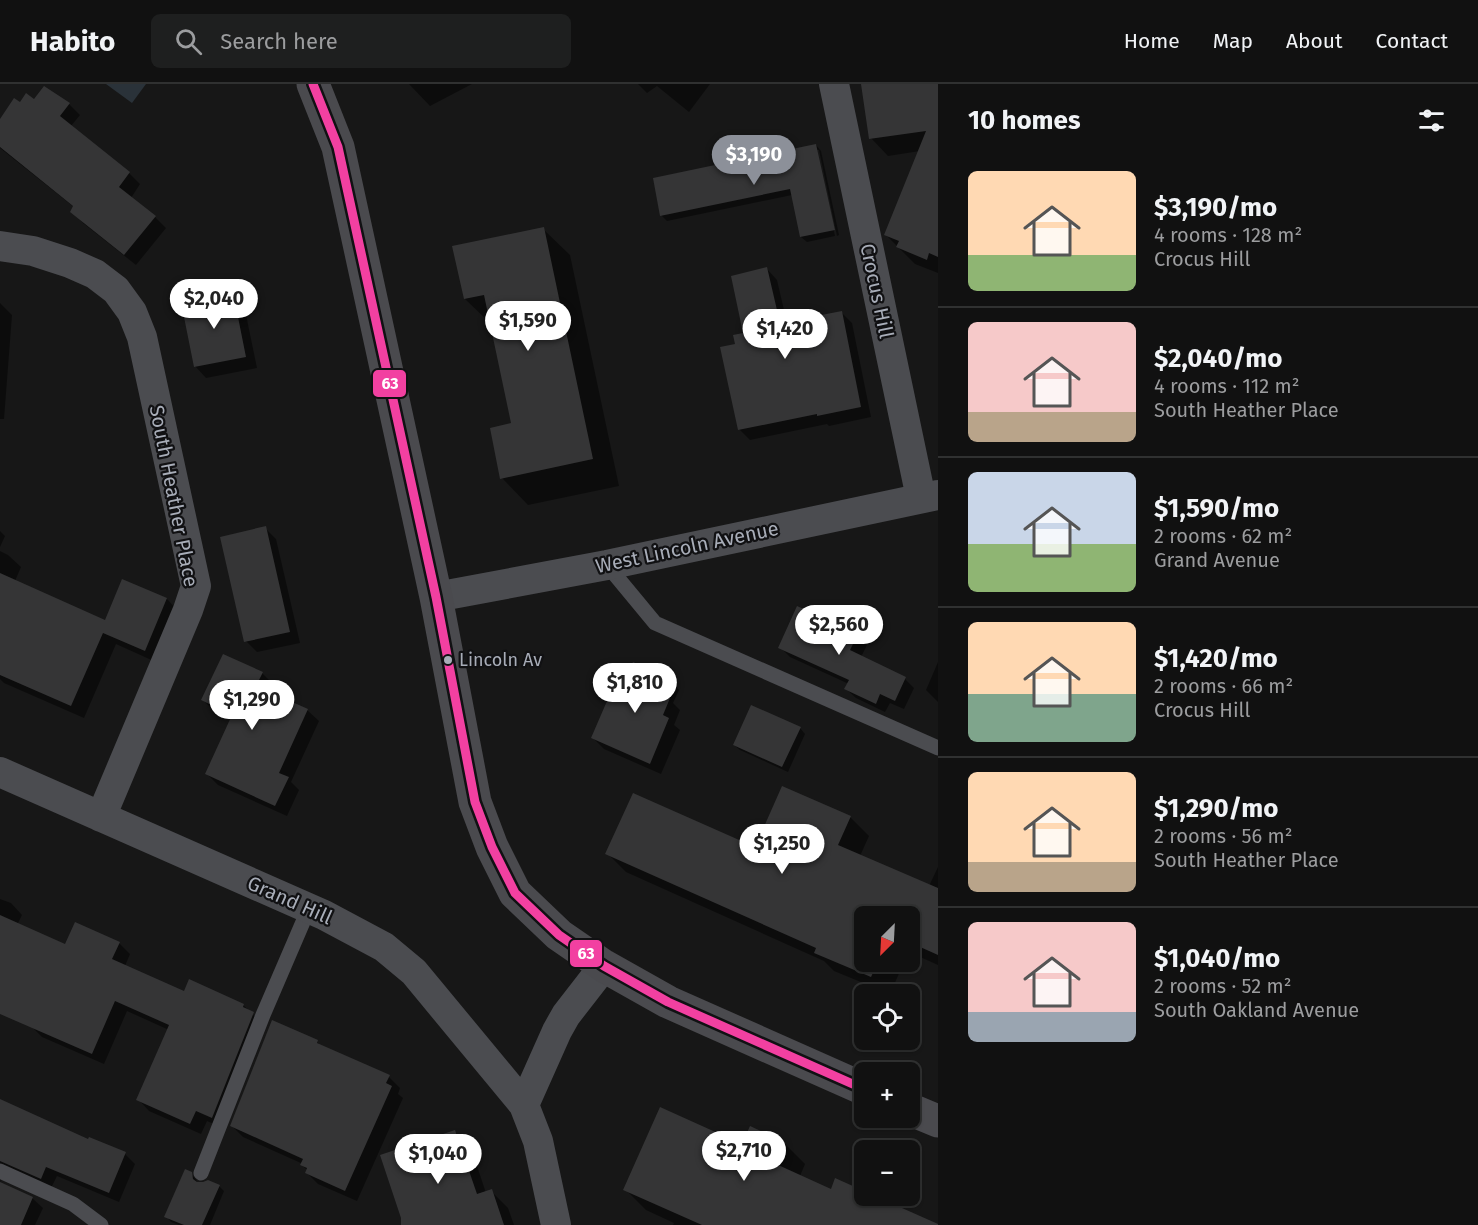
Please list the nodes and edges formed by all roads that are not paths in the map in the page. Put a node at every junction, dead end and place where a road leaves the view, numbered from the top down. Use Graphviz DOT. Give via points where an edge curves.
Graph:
graph roads {
  1 [pos="313,84"];
  2 [pos="834,84"];
  3 [pos="0,246"];
  4 [pos="929,496"];
  5 [pos="607,565"];
  6 [pos="436,597"];
  7 [pos="938,748"];
  8 [pos="0,772"];
  9 [pos="101,817"];
  10 [pos="309,908"];
  11 [pos="604,966"];
  12 [pos="854,1085"];
  13 [pos="524,1105"];
  14 [pos="920,1113"];
  15 [pos="938,1121"];
  16 [pos="0,1171"];
  17 [pos="201,1173"];
  18 [pos="101,1225"];
  19 [pos="556,1225"];
  1 -- 6 [label="main road" via="338,147"];
  2 -- 4 [label="street, Crocus Hill"];
  3 -- 9 [label="street, South Heather Place" via="33,251 95,274 116,290 132,312 142,337 196,586"];
  4 -- 5 [label="street, West Lincoln Avenue"];
  5 -- 6 [label="street, West Lincoln Avenue"];
  5 -- 7 [label="lane" via="655,623"];
  6 -- 11 [label="main road" via="475,802 492,847 515,892 559,935"];
  8 -- 9 [label="street, Grand Hill"];
  9 -- 10 [label="street, Grand Hill"];
  10 -- 13 [label="street, Grand Hill" via="384,947 414,972"];
  10 -- 17 [label="lane"];
  11 -- 12 [label="main road" via="668,1002"];
  11 -- 13 [label="street" via="562,1023"];
  13 -- 19 [label="street, Grand Hill" via="538,1141"];
  14 -- 15 [label="main road"];
  16 -- 18 [label="lane" via="73,1204"];
}
